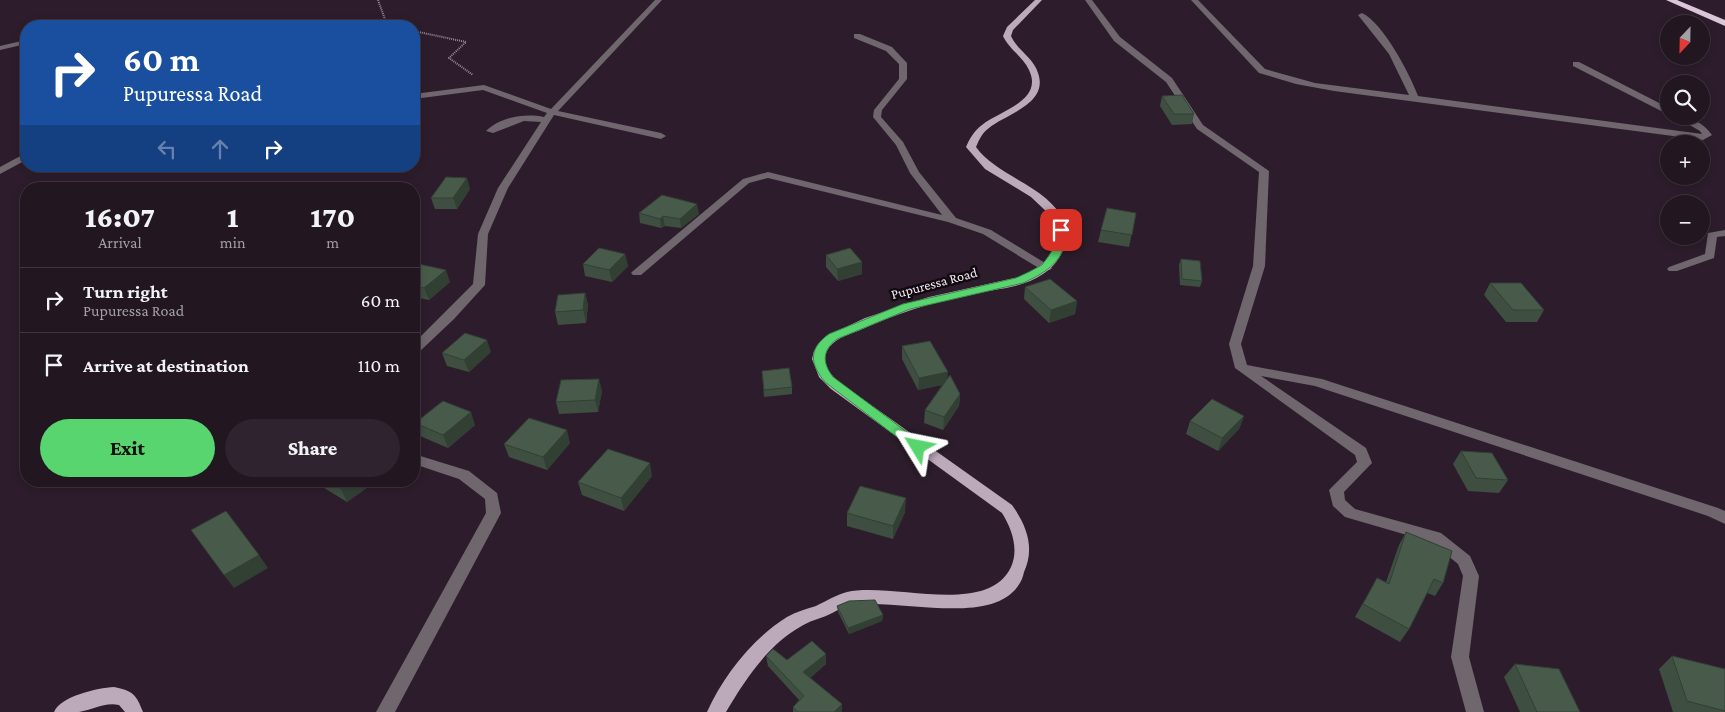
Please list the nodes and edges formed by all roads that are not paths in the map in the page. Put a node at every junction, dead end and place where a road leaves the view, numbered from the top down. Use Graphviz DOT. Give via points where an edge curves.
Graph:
graph roads {
  1 [pos="659,0"];
  2 [pos="1040,0"];
  3 [pos="1088,0"];
  4 [pos="1194,0"];
  5 [pos="1670,0"];
  6 [pos="1362,15"];
  7 [pos="1725,23"];
  8 [pos="857,36"];
  9 [pos="20,43"];
  10 [pos="0,48"];
  11 [pos="1576,64"];
  12 [pos="420,95"];
  13 [pos="1415,98"];
  14 [pos="1660,107"];
  15 [pos="549,116"];
  16 [pos="1695,125"];
  17 [pos="490,131"];
  18 [pos="661,136"];
  19 [pos="20,160"];
  20 [pos="0,172"];
  21 [pos="952,220"];
  22 [pos="1725,233"];
  23 [pos="1046,268"];
  24 [pos="1674,269"];
  25 [pos="637,274"];
  26 [pos="420,344"];
  27 [pos="1241,368"];
  28 [pos="420,461"];
  29 [pos="1721,515"];
  30 [pos="63,712"];
  31 [pos="134,712"];
  32 [pos="385,712"];
  33 [pos="716,712"];
  34 [pos="1475,712"];
  1 -- 15 [label="street"];
  2 -- 23 [label="main road" via="1010,29 1007,36 1009,42 1032,64 1037,80 1034,92 1027,101 987,124 974,136 971,147 976,156 991,168 1034,195 1054,213 1062,243"];
  3 -- 27 [label="street" via="1118,39 1169,80 1200,127 1264,171 1259,266 1235,344"];
  4 -- 13 [label="street" via="1262,71 1303,82"];
  5 -- 7 [label="highway"];
  6 -- 13 [label="street" via="1388,44 1405,72"];
  8 -- 21 [label="street" via="888,49 903,63 903,80 878,110 877,117 900,144 915,173"];
  9 -- 10 [label="street"];
  11 -- 14 [label="street"];
  12 -- 15 [label="street" via="484,87"];
  13 -- 16 [label="street" via="1707,135"];
  15 -- 17 [label="street" via="519,118"];
  15 -- 18 [label="street"];
  15 -- 26 [label="street" via="503,188 483,234 479,285"];
  19 -- 20 [label="street"];
  21 -- 23 [label="street" via="987,232"];
  21 -- 25 [label="street" via="782,178 758,176 746,181"];
  22 -- 24 [label="street" via="1712,235 1710,256"];
  23 -- 33 [label="main road, Pupuressa Road" via="1019,280 906,307 833,336 824,343 819,354 820,369 829,379 889,426 1007,509 1023,539 1018,575 1006,589 986,598 948,602 888,597 848,599 792,623 754,655"];
  27 -- 29 [label="street" via="1317,382"];
  27 -- 34 [label="street" via="1361,452 1365,463 1336,490 1338,502 1350,513 1436,538 1464,560 1471,576 1460,657"];
  28 -- 32 [label="street" via="464,475 492,498 494,514"];
  30 -- 31 [label="main road" via="78,703 114,695 125,699"];
}
